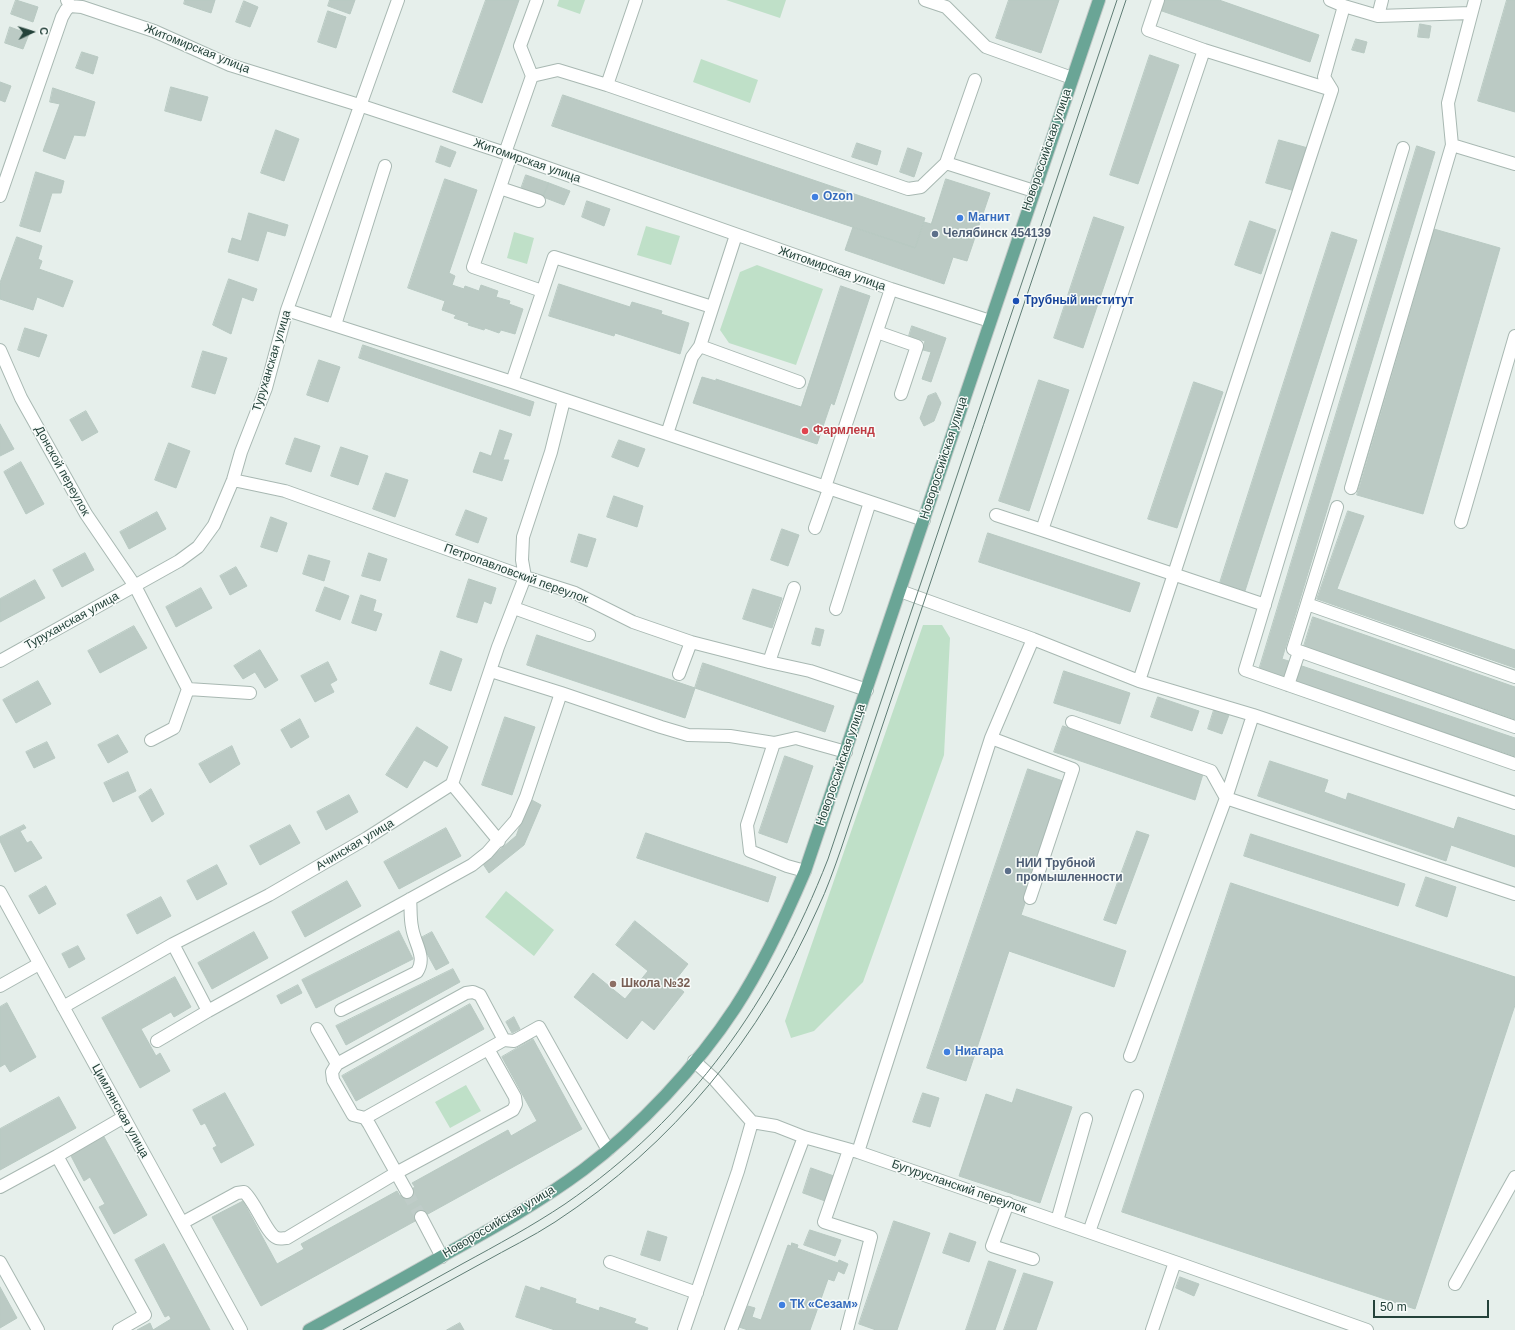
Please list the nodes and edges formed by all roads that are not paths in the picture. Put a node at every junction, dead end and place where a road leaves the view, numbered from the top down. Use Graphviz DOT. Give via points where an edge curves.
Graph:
graph roads {
  1 [pos="398,0"];
  2 [pos="537,0"];
  3 [pos="636,0"];
  4 [pos="925,0"];
  5 [pos="1099,0"];
  6 [pos="1158,0"];
  7 [pos="1330,0"];
  8 [pos="1382,0"];
  9 [pos="1475,0"];
  10 [pos="68,3"];
  11 [pos="1344,6"];
  12 [pos="1471,13"];
  13 [pos="1378,16"];
  14 [pos="1204,50"];
  15 [pos="532,76"];
  16 [pos="1072,78"];
  17 [pos="975,80"];
  18 [pos="607,85"];
  19 [pos="1332,90"];
  20 [pos="359,105"];
  21 [pos="1452,145"];
  22 [pos="1404,148"];
  23 [pos="508,154"];
  24 [pos="946,163"];
  25 [pos="1515,164"];
  26 [pos="385,166"];
  27 [pos="500,188"];
  28 [pos="1034,191"];
  29 [pos="0,196"];
  30 [pos="539,201"];
  31 [pos="736,235"];
  32 [pos="542,290"];
  33 [pos="891,290"];
  34 [pos="712,307"];
  35 [pos="287,310"];
  36 [pos="990,321"];
  37 [pos="335,325"];
  38 [pos="877,332"];
  39 [pos="1515,336"];
  40 [pos="700,346"];
  41 [pos="0,350"];
  42 [pos="512,382"];
  43 [pos="799,382"];
  44 [pos="901,394"];
  45 [pos="564,400"];
  46 [pos="666,434"];
  47 [pos="233,480"];
  48 [pos="827,488"];
  49 [pos="1351,488"];
  50 [pos="870,502"];
  51 [pos="1337,507"];
  52 [pos="996,515"];
  53 [pos="924,520"];
  54 [pos="1461,522"];
  55 [pos="815,528"];
  56 [pos="1042,530"];
  57 [pos="1175,574"];
  58 [pos="525,577"];
  59 [pos="135,586"];
  60 [pos="794,588"];
  61 [pos="900,591"];
  62 [pos="1307,604"];
  63 [pos="1264,605"];
  64 [pos="514,608"];
  65 [pos="836,609"];
  66 [pos="589,635"];
  67 [pos="1034,638"];
  68 [pos="691,642"];
  69 [pos="1299,652"];
  70 [pos="0,661"];
  71 [pos="769,662"];
  72 [pos="490,671"];
  73 [pos="679,674"];
  74 [pos="1515,677"];
  75 [pos="1139,682"];
  76 [pos="1288,685"];
  77 [pos="188,689"];
  78 [pos="867,690"];
  79 [pos="250,693"];
  80 [pos="561,693"];
  81 [pos="1253,715"];
  82 [pos="1072,722"];
  83 [pos="1515,727"];
  84 [pos="991,738"];
  85 [pos="151,740"];
  86 [pos="774,743"];
  87 [pos="846,752"];
  88 [pos="1515,764"];
  89 [pos="452,784"];
  90 [pos="1226,798"];
  91 [pos="1515,803"];
  92 [pos="499,841"];
  93 [pos="805,871"];
  94 [pos="0,892"];
  95 [pos="1515,894"];
  96 [pos="1030,898"];
  97 [pos="410,899"];
  98 [pos="173,944"];
  99 [pos="39,964"];
  100 [pos="0,986"];
  101 [pos="63,1007"];
  102 [pos="341,1010"];
  103 [pos="208,1011"];
  104 [pos="317,1029"];
  105 [pos="504,1040"];
  106 [pos="157,1041"];
  107 [pos="488,1049"];
  108 [pos="1130,1056"];
  109 [pos="694,1061"];
  110 [pos="337,1064"];
  111 [pos="1137,1096"];
  112 [pos="124,1117"];
  113 [pos="365,1118"];
  114 [pos="1086,1119"];
  115 [pos="752,1122"];
  116 [pos="804,1137"];
  117 [pos="608,1150"];
  118 [pos="854,1151"];
  119 [pos="57,1156"];
  120 [pos="396,1173"];
  121 [pos="1515,1177"];
  122 [pos="0,1187"];
  123 [pos="407,1192"];
  124 [pos="1008,1203"];
  125 [pos="421,1217"];
  126 [pos="1057,1220"];
  127 [pos="182,1223"];
  128 [pos="1089,1232"];
  129 [pos="442,1256"];
  130 [pos="1033,1259"];
  131 [pos="0,1262"];
  132 [pos="610,1262"];
  133 [pos="1175,1262"];
  134 [pos="1455,1284"];
  135 [pos="697,1293"];
  136 [pos="38,1330"];
  137 [pos="119,1330"];
  138 [pos="241,1330"];
  139 [pos="309,1330"];
  140 [pos="684,1330"];
  141 [pos="731,1330"];
  142 [pos="847,1330"];
  143 [pos="1152,1330"];
  144 [pos="1366,1330"];
  1 -- 20 [label="street, Туруханская улица"];
  2 -- 15 [label="street" via="520,46"];
  3 -- 18 [label="street"];
  4 -- 16 [label="street" via="946,7 986,47"];
  5 -- 16 [label="main road, Новороссийская улица"];
  6 -- 14 [label="street" via="1148,30"];
  7 -- 11 [label="street"];
  8 -- 13 [label="street"];
  9 -- 12 [label="street"];
  10 -- 20 [label="street, Житомирская улица" via="154,31 230,65"];
  10 -- 29 [label="street"];
  11 -- 13 [label="street"];
  11 -- 19 [label="street" via="1324,77"];
  12 -- 13 [label="street"];
  12 -- 21 [label="street" via="1448,103"];
  14 -- 19 [label="street"];
  14 -- 56 [label="street"];
  15 -- 18 [label="street" via="558,70"];
  15 -- 23 [label="street"];
  16 -- 28 [label="main road, Новороссийская улица"];
  17 -- 24 [label="street"];
  18 -- 24 [label="street" via="908,189 921,187"];
  19 -- 57 [label="street"];
  20 -- 23 [label="street, Житомирская улица"];
  20 -- 35 [label="street, Туруханская улица"];
  21 -- 25 [label="street"];
  21 -- 49 [label="street"];
  22 -- 63 [label="street"];
  23 -- 27 [label="street"];
  23 -- 31 [label="street, Житомирская улица"];
  24 -- 28 [label="street"];
  26 -- 37 [label="street"];
  27 -- 30 [label="street"];
  27 -- 32 [label="street" via="473,267"];
  28 -- 36 [label="main road, Новороссийская улица"];
  31 -- 33 [label="street, Житомирская улица"];
  31 -- 34 [label="street"];
  32 -- 34 [label="street" via="554,257"];
  32 -- 42 [label="street"];
  33 -- 36 [label="street, Житомирская улица"];
  33 -- 38 [label="street"];
  34 -- 40 [label="street"];
  35 -- 37 [label="street"];
  35 -- 47 [label="street, Туруханская улица" via="266,388"];
  36 -- 53 [label="main road, Новороссийская улица"];
  37 -- 42 [label="street"];
  38 -- 44 [label="street" via="917,346"];
  38 -- 48 [label="street"];
  39 -- 54 [label="street"];
  40 -- 43 [label="street"];
  40 -- 46 [label="street" via="692,357"];
  41 -- 59 [label="street, Донской переулок" via="21,398 86,514"];
  42 -- 45 [label="street"];
  45 -- 46 [label="street"];
  45 -- 58 [label="street" via="552,452 523,537 522,560"];
  46 -- 48 [label="street"];
  47 -- 58 [label="street, Петропавловский переулок" via="285,491"];
  47 -- 59 [label="street, Туруханская улица" via="214,525 198,547"];
  48 -- 50 [label="street"];
  48 -- 55 [label="street"];
  50 -- 53 [label="street"];
  50 -- 65 [label="street"];
  51 -- 62 [label="street"];
  52 -- 56 [label="street"];
  53 -- 61 [label="main road, Новороссийская улица"];
  56 -- 57 [label="street"];
  57 -- 63 [label="street"];
  57 -- 75 [label="street"];
  58 -- 64 [label="street"];
  58 -- 68 [label="street, Петропавловский переулок" via="575,593 633,622"];
  59 -- 70 [label="street, Туруханская улица"];
  59 -- 77 [label="street, Донской переулок"];
  60 -- 71 [label="street"];
  61 -- 67 [label="street"];
  61 -- 78 [label="main road, Новороссийская улица"];
  62 -- 69 [label="street" via="1293,649"];
  62 -- 74 [label="street"];
  63 -- 76 [label="street" via="1245,670"];
  64 -- 66 [label="street"];
  64 -- 72 [label="street"];
  67 -- 75 [label="street"];
  67 -- 84 [label="street"];
  68 -- 71 [label="street, Петропавловский переулок"];
  68 -- 73 [label="street"];
  69 -- 76 [label="street"];
  69 -- 83 [label="street"];
  71 -- 78 [label="street, Петропавловский переулок" via="810,671"];
  72 -- 80 [label="street"];
  72 -- 89 [label="street"];
  75 -- 81 [label="street"];
  76 -- 88 [label="street"];
  77 -- 79 [label="street"];
  77 -- 85 [label="street" via="174,728"];
  78 -- 87 [label="main road, Новороссийская улица"];
  80 -- 86 [label="street" via="688,735 730,736"];
  80 -- 92 [label="street" via="526,797 516,820"];
  81 -- 90 [label="street"];
  81 -- 91 [label="street"];
  82 -- 90 [label="street" via="1211,771"];
  84 -- 96 [label="street" via="1073,769"];
  84 -- 118 [label="street"];
  86 -- 87 [label="street" via="796,738"];
  86 -- 93 [label="street" via="747,824 750,851"];
  87 -- 93 [label="main road, Новороссийская улица"];
  89 -- 92 [label="street"];
  89 -- 98 [label="street, Ачинская улица" via="367,838 269,895"];
  90 -- 95 [label="street"];
  90 -- 108 [label="street"];
  92 -- 97 [label="street" via="472,865"];
  93 -- 109 [label="main road, Новороссийская улица" via="753,977 723,1024"];
  94 -- 99 [label="street, Цимлянская улица"];
  97 -- 102 [label="street" via="412,928 421,957 418,972"];
  97 -- 103 [label="street"];
  98 -- 101 [label="street, Ачинская улица"];
  98 -- 103 [label="street"];
  99 -- 100 [label="street"];
  99 -- 101 [label="street, Цимлянская улица"];
  101 -- 112 [label="street, Цимлянская улица"];
  103 -- 106 [label="street"];
  104 -- 110 [label="street"];
  105 -- 107 [label="street"];
  105 -- 110 [label="street" via="480,995 466,993"];
  105 -- 117 [label="street" via="514,1041 539,1027"];
  107 -- 113 [label="street"];
  107 -- 120 [label="street" via="515,1097 516,1104 513,1110"];
  109 -- 115 [label="street" via="714,1079"];
  109 -- 117 [label="main road, Новороссийская улица" via="641,1119"];
  110 -- 113 [label="street" via="332,1072 333,1080 353,1115"];
  111 -- 128 [label="street"];
  112 -- 119 [label="street"];
  112 -- 127 [label="street, Цимлянская улица"];
  113 -- 120 [label="street"];
  114 -- 126 [label="street"];
  115 -- 116 [label="street, Бугурусланский переулок" via="776,1126"];
  115 -- 135 [label="street"];
  116 -- 118 [label="street, Бугурусланский переулок"];
  116 -- 141 [label="street"];
  117 -- 129 [label="main road, Новороссийская улица" via="568,1181 521,1212"];
  118 -- 124 [label="street, Бугурусланский переулок"];
  118 -- 142 [label="street" via="824,1222 871,1237"];
  119 -- 122 [label="street"];
  119 -- 137 [label="street" via="145,1314"];
  120 -- 123 [label="street"];
  120 -- 127 [label="street" via="287,1238 277,1238 270,1233 250,1197 244,1192"];
  121 -- 134 [label="street"];
  124 -- 126 [label="street, Бугурусланский переулок"];
  124 -- 130 [label="street" via="992,1246"];
  125 -- 129 [label="street"];
  126 -- 128 [label="street, Бугурусланский переулок"];
  127 -- 138 [label="street, Цимлянская улица"];
  128 -- 133 [label="street, Бугурусланский переулок"];
  129 -- 139 [label="main road, Новороссийская улица"];
  131 -- 136 [label="street"];
  132 -- 135 [label="street"];
  133 -- 143 [label="street"];
  133 -- 144 [label="street, Бугурусланский переулок"];
  135 -- 140 [label="street"];
}
